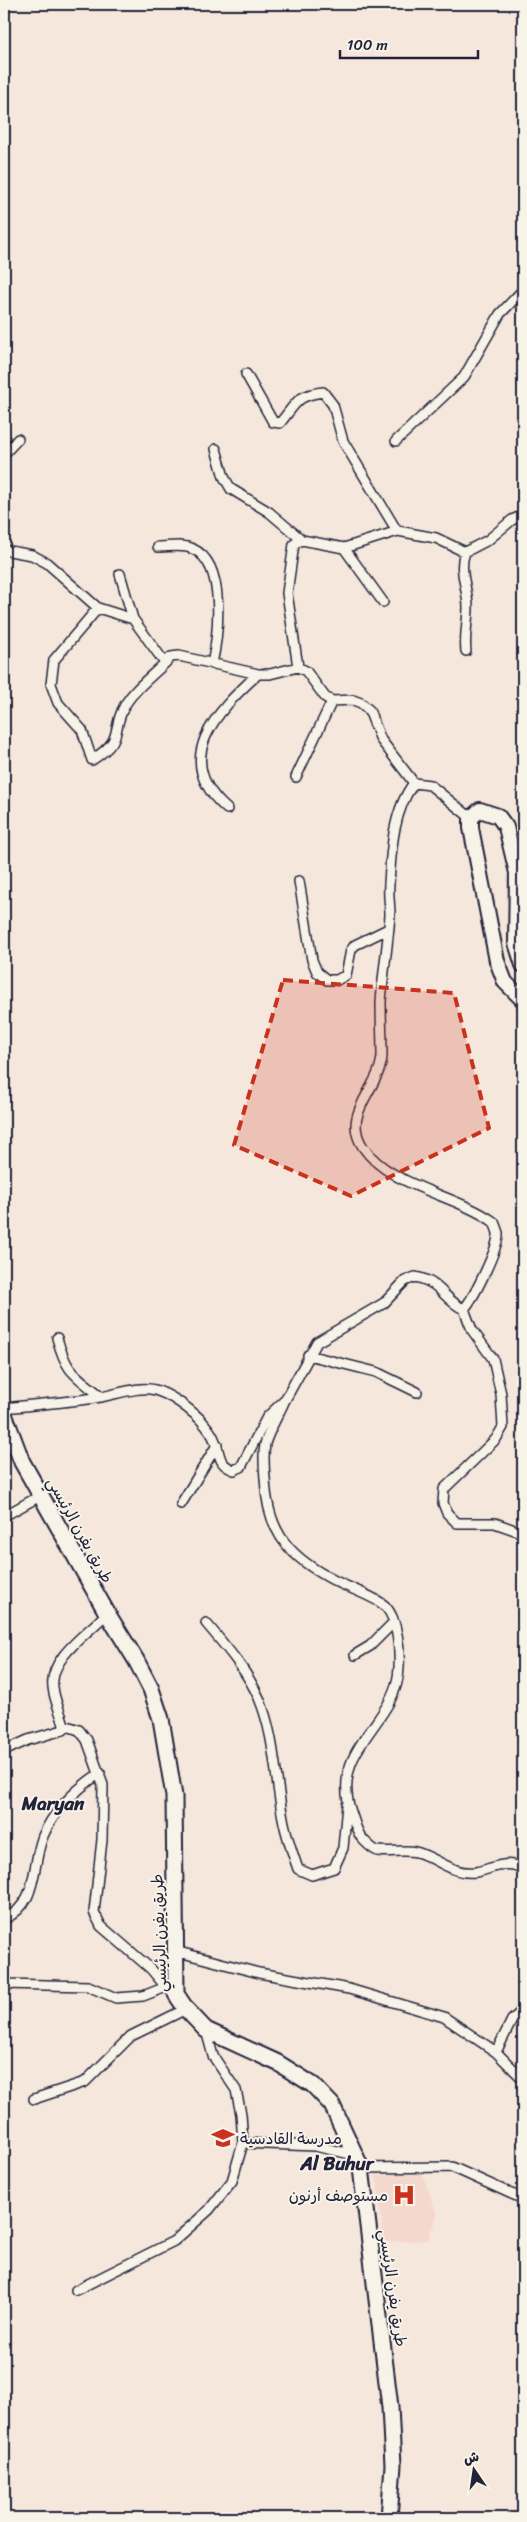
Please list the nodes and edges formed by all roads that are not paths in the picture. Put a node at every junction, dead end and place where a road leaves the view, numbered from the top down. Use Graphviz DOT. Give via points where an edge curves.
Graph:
graph roads {
  1 [pos="523,290"];
  2 [pos="246,374"];
  3 [pos="18,439"];
  4 [pos="396,441"];
  5 [pos="216,449"];
  6 [pos="4,454"];
  7 [pos="523,515"];
  8 [pos="398,531"];
  9 [pos="302,540"];
  10 [pos="158,548"];
  11 [pos="344,548"];
  12 [pos="4,550"];
  13 [pos="465,552"];
  14 [pos="120,574"];
  15 [pos="383,602"];
  16 [pos="98,608"];
  17 [pos="133,619"];
  18 [pos="466,651"];
  19 [pos="165,663"];
  20 [pos="212,664"];
  21 [pos="298,667"];
  22 [pos="258,674"];
  23 [pos="332,701"];
  24 [pos="296,777"];
  25 [pos="414,782"];
  26 [pos="227,809"];
  27 [pos="471,818"];
  28 [pos="299,881"];
  29 [pos="388,929"];
  30 [pos="523,965"];
  31 [pos="523,1000"];
  32 [pos="464,1309"];
  33 [pos="57,1338"];
  34 [pos="308,1355"];
  35 [pos="417,1392"];
  36 [pos="102,1397"];
  37 [pos="285,1400"];
  38 [pos="4,1408"];
  39 [pos="4,1414"];
  40 [pos="217,1445"];
  41 [pos="40,1496"];
  42 [pos="181,1504"];
  43 [pos="4,1516"];
  44 [pos="523,1533"];
  45 [pos="107,1613"];
  46 [pos="206,1623"];
  47 [pos="393,1623"];
  48 [pos="355,1655"];
  49 [pos="64,1725"];
  50 [pos="4,1752"];
  51 [pos="100,1773"];
  52 [pos="348,1802"];
  53 [pos="523,1870"];
  54 [pos="4,1919"];
  55 [pos="175,1951"];
  56 [pos="4,1984"];
  57 [pos="171,1991"];
  58 [pos="186,2009"];
  59 [pos="523,2010"];
  60 [pos="206,2030"];
  61 [pos="496,2052"];
  62 [pos="523,2079"];
  63 [pos="34,2099"];
  64 [pos="243,2143"];
  65 [pos="358,2161"];
  66 [pos="523,2199"];
  67 [pos="76,2290"];
  68 [pos="389,2518"];
  1 -- 4 [label="street" via="500,314 464,377"];
  2 -- 8 [label="street" via="273,422 280,423 298,398 323,392 333,406 343,441"];
  3 -- 6 [label="street"];
  5 -- 9 [label="street" via="224,478 231,489 269,512"];
  7 -- 13 [label="street"];
  8 -- 11 [label="street"];
  8 -- 13 [label="street" via="436,538"];
  9 -- 11 [label="street"];
  9 -- 21 [label="street" via="294,544 291,554 287,594"];
  10 -- 20 [label="street" via="194,549 209,566 219,607"];
  11 -- 15 [label="street"];
  12 -- 16 [label="street" via="32,555 47,563"];
  13 -- 18 [label="street" via="462,566 468,607"];
  14 -- 17 [label="street"];
  16 -- 17 [label="street"];
  16 -- 19 [label="street" via="54,660 51,684 58,703 82,730 92,760 107,750 117,736 124,706"];
  17 -- 19 [label="street"];
  19 -- 20 [label="street" via="171,657 179,656"];
  20 -- 22 [label="street"];
  21 -- 22 [label="street"];
  21 -- 23 [label="street" via="306,671 318,690"];
  22 -- 26 [label="street" via="235,695 206,734 200,749 204,780 212,796"];
  23 -- 24 [label="street"];
  23 -- 25 [label="street" via="353,700 369,710 381,740"];
  25 -- 27 [label="street" via="430,785"];
  25 -- 29 [label="street" via="406,793 394,839"];
  27 -- 30 [label="street" via="480,810 486,811 498,816 506,827 517,873 516,943"];
  27 -- 31 [label="street" via="499,967 505,982"];
  28 -- 29 [label="street" via="312,960 317,972 327,980 337,980 346,975 355,945"];
  29 -- 32 [label="street" via="382,1002 382,1058 376,1077 358,1109 358,1138 378,1165 494,1222 498,1234 496,1241 483,1277"];
  32 -- 34 [label="street" via="434,1282 415,1276 405,1281 384,1303 317,1342"];
  32 -- 44 [label="street" via="472,1330 493,1358 501,1394 503,1427 496,1439 444,1489 443,1503 451,1520 457,1523 495,1523"];
  33 -- 36 [label="street" via="70,1372"];
  34 -- 35 [label="street" via="376,1372"];
  34 -- 37 [label="street"];
  36 -- 38 [label="street"];
  36 -- 40 [label="street" via="141,1388 169,1395 209,1429"];
  37 -- 40 [label="street" via="267,1417 241,1467 234,1470 219,1461"];
  37 -- 47 [label="street" via="266,1442 265,1489 272,1522 294,1553 325,1576 386,1607"];
  39 -- 41 [label="main road, طريق يفرن الرئيسي" via="12,1439"];
  40 -- 42 [label="street"];
  41 -- 43 [label="street"];
  41 -- 45 [label="main road, طريق يفرن الرئيسي"];
  45 -- 49 [label="street" via="64,1656 55,1670 53,1687"];
  45 -- 55 [label="main road, طريق يفرن الرئيسي" via="151,1689 161,1719 174,1796"];
  46 -- 52 [label="street" via="243,1668 259,1699 272,1744 282,1817 298,1869 312,1875 334,1868 343,1848"];
  47 -- 48 [label="street" via="370,1646"];
  47 -- 52 [label="street" via="398,1650 397,1684 377,1723 365,1736 350,1764 345,1790"];
  49 -- 50 [label="street" via="63,1730 28,1740"];
  49 -- 51 [label="street" via="79,1730 87,1740"];
  51 -- 54 [label="street" via="82,1786 51,1821 43,1837 30,1894 25,1904"];
  51 -- 57 [label="street" via="103,1784 102,1840 94,1912 102,1926"];
  52 -- 53 [label="street" via="361,1838 377,1851 416,1852 460,1872 476,1872 501,1865 519,1866"];
  55 -- 57 [label="main road, طريق يفرن الرئيسي"];
  55 -- 61 [label="street" via="259,1973 349,1989 444,2017"];
  56 -- 57 [label="street" via="88,1986 116,1998"];
  57 -- 58 [label="main road, طريق يفرن الرئيسي"];
  58 -- 60 [label="main road, طريق يفرن الرئيسي"];
  58 -- 63 [label="street" via="131,2036 84,2082"];
  59 -- 61 [label="street" via="512,2020"];
  60 -- 64 [label="street" via="213,2056 236,2090"];
  60 -- 65 [label="main road, طريق يفرن الرئيسي" via="278,2063 313,2085 332,2105"];
  61 -- 62 [label="street"];
  64 -- 65 [label="street" via="315,2146"];
  64 -- 67 [label="street" via="232,2181 210,2210 174,2241"];
  65 -- 66 [label="street" via="452,2167"];
  65 -- 68 [label="main road, طريق يفرن الرئيسي" via="390,2407 393,2465"];
}
